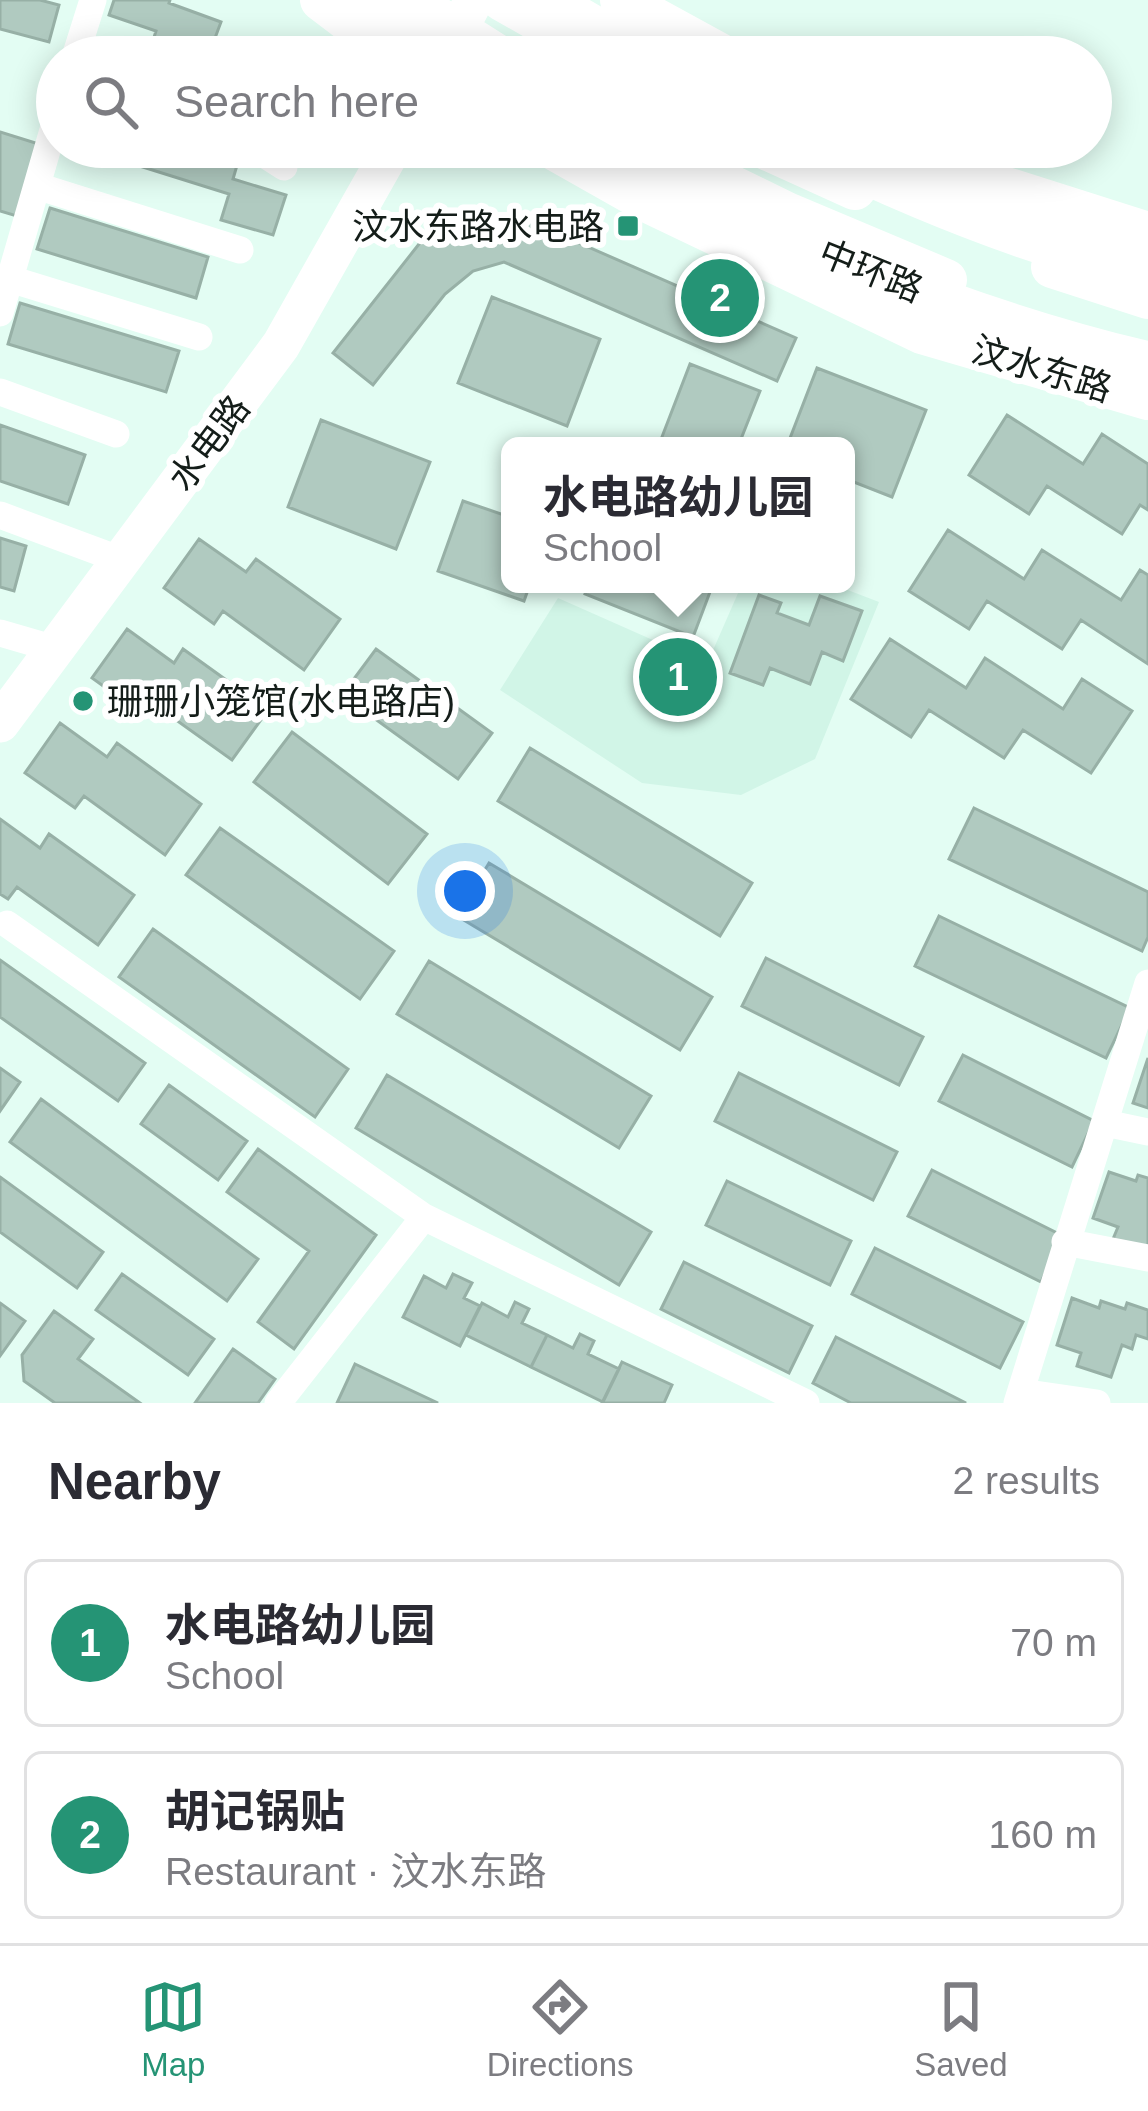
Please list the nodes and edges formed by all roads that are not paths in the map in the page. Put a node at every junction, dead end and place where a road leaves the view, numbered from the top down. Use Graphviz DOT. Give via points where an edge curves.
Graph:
graph roads {
  1 [pos="93,0"];
  2 [pos="321,0"];
  3 [pos="365,0"];
  4 [pos="410,0"];
  5 [pos="502,0"];
  6 [pos="545,0"];
  7 [pos="621,0"];
  8 [pos="82,36"];
  9 [pos="368,36"];
  10 [pos="455,36"];
  11 [pos="457,36"];
  12 [pos="565,36"];
  13 [pos="607,36"];
  14 [pos="687,36"];
  15 [pos="42,168"];
  16 [pos="381,168"];
  17 [pos="586,168"];
  18 [pos="647,168"];
  19 [pos="697,168"];
  20 [pos="810,168"];
  21 [pos="862,168"];
  22 [pos="957,168"];
  23 [pos="37,187"];
  24 [pos="1137,229"];
  25 [pos="240,250"];
  26 [pos="1006,253"];
  27 [pos="9,260"];
  28 [pos="1148,272"];
  29 [pos="1148,298"];
  30 [pos="0,313"];
  31 [pos="1096,328"];
  32 [pos="199,337"];
  33 [pos="1148,343"];
  34 [pos="993,354"];
  35 [pos="1148,364"];
  36 [pos="0,392"];
  37 [pos="1148,399"];
  38 [pos="116,434"];
  39 [pos="0,515"];
  40 [pos="122,560"];
  41 [pos="0,632"];
  42 [pos="55,650"];
  43 [pos="0,723"];
  44 [pos="7,925"];
  45 [pos="1146,995"];
  46 [pos="1105,1123"];
  47 [pos="1148,1132"];
  48 [pos="424,1216"];
  49 [pos="1065,1242"];
  50 [pos="1148,1258"];
  51 [pos="1019,1398"];
  52 [pos="278,1403"];
  53 [pos="806,1403"];
  54 [pos="1097,1403"];
  1 -- 8 [label="street"];
  2 -- 9 [label="main road"];
  3 -- 10 [label="highway"];
  4 -- 11 [label="main road"];
  5 -- 12 [label="main road"];
  6 -- 13 [label="highway"];
  7 -- 14 [label="main road"];
  15 -- 23 [label="street"];
  16 -- 40 [label="main road, 水电路" via="281,345"];
  17 -- 34 [label="main road, 汶水东路" via="922,333"];
  18 -- 35 [label="highway, 中环路" via="850,266"];
  19 -- 31 [label="main road, 汶水东路" via="917,270"];
  20 -- 26 [label="main road"];
  21 -- 28 [label="highway" via="989,222"];
  22 -- 24 [label="main road"];
  23 -- 25 [label="street"];
  23 -- 27 [label="street"];
  24 -- 26 [label="main road"];
  26 -- 29 [label="main road"];
  27 -- 30 [label="street"];
  27 -- 32 [label="street"];
  31 -- 33 [label="main road, 汶水东路"];
  31 -- 34 [label="main road"];
  34 -- 37 [label="main road, 汶水东路"];
  36 -- 38 [label="street"];
  39 -- 40 [label="street"];
  40 -- 42 [label="main road, 水电路"];
  41 -- 42 [label="street"];
  42 -- 43 [label="main road, 水电路"];
  44 -- 48 [label="street"];
  45 -- 46 [label="street"];
  46 -- 47 [label="street"];
  46 -- 49 [label="street"];
  48 -- 52 [label="street"];
  48 -- 53 [label="street"];
  49 -- 50 [label="street"];
  49 -- 51 [label="street"];
  51 -- 54 [label="street"];
}
